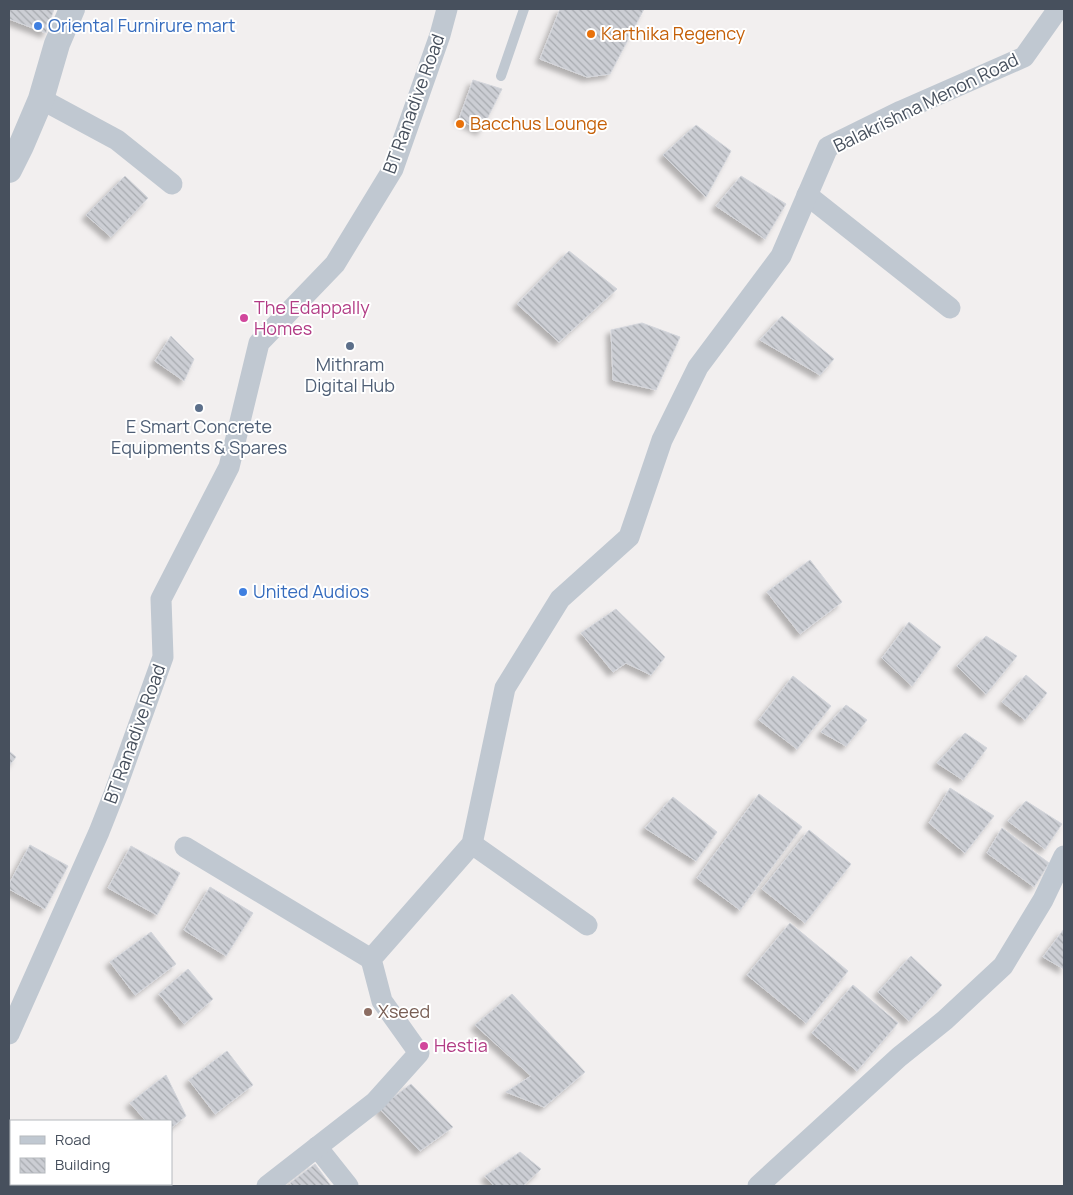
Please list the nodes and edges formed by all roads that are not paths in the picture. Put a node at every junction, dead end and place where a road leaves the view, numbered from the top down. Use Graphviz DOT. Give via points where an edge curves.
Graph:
graph roads {
  1 [pos="72,9"];
  2 [pos="447,9"];
  3 [pos="524,9"];
  4 [pos="1058,9"];
  5 [pos="501,76"];
  6 [pos="40,99"];
  7 [pos="9,170"];
  8 [pos="172,184"];
  9 [pos="807,195"];
  10 [pos="950,308"];
  11 [pos="472,844"];
  12 [pos="185,847"];
  13 [pos="1064,856"];
  14 [pos="587,925"];
  15 [pos="371,958"];
  16 [pos="9,1034"];
  17 [pos="317,1147"];
  18 [pos="267,1186"];
  19 [pos="348,1186"];
  20 [pos="758,1186"];
  1 -- 6 [label="street"];
  2 -- 16 [label="street, BT Ranadive Road" via="392,170 335,264 259,343 229,467 161,599 163,657 114,794"];
  3 -- 5 [label="lane"];
  4 -- 9 [label="street, Balakrishna Menon Road" via="1024,57 828,147"];
  6 -- 7 [label="street"];
  6 -- 8 [label="street" via="117,140"];
  9 -- 10 [label="street"];
  9 -- 11 [label="street, Balakrishna Menon Road" via="781,256 698,367 662,440 629,537 560,599 505,688"];
  11 -- 14 [label="street"];
  11 -- 15 [label="street, Balakrishna Menon Road"];
  12 -- 15 [label="street"];
  13 -- 20 [label="street" via="1043,900 1003,966"];
  15 -- 17 [label="street" via="382,1001 419,1053 375,1102"];
  17 -- 18 [label="street"];
  17 -- 19 [label="street"];
}
